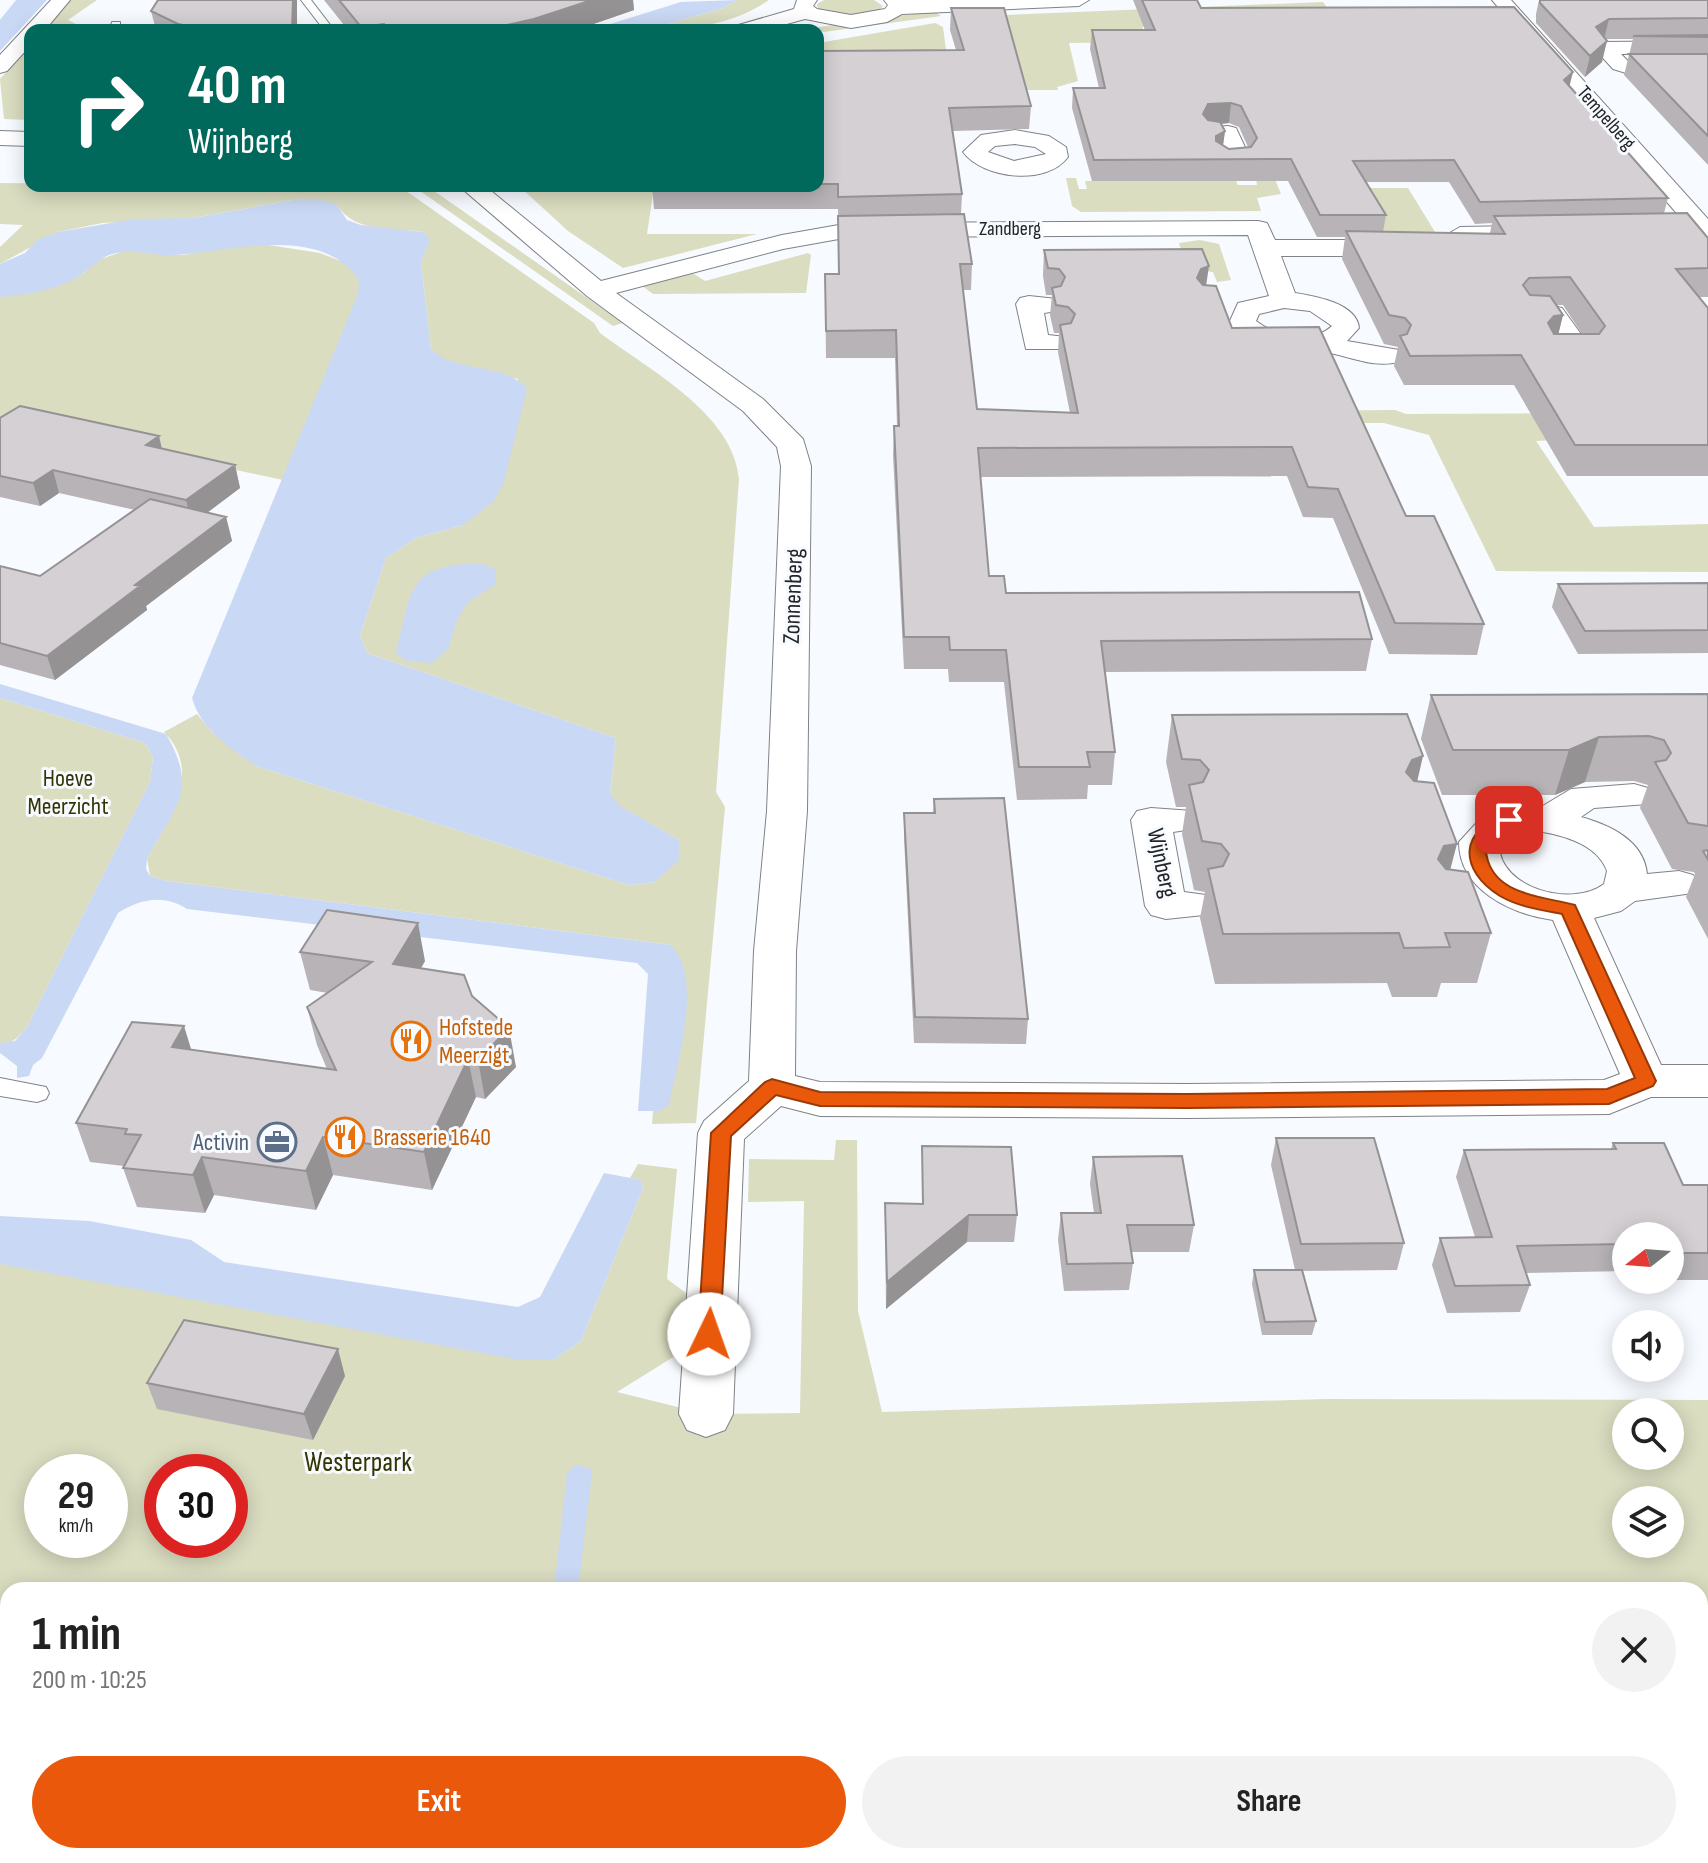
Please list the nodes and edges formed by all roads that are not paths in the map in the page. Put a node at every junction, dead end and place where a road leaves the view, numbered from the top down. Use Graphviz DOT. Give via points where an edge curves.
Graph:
graph roads {
  1 [pos="61,0"];
  2 [pos="294,0"];
  3 [pos="306,0"];
  4 [pos="1079,0"];
  5 [pos="1503,1"];
  6 [pos="896,4"];
  7 [pos="807,6"];
  8 [pos="833,20"];
  9 [pos="39,24"];
  10 [pos="308,24"];
  11 [pos="324,24"];
  12 [pos="758,24"];
  13 [pos="815,24"];
  14 [pos="24,41"];
  15 [pos="1708,47"];
  16 [pos="0,67"];
  17 [pos="1708,67"];
  18 [pos="1068,133"];
  19 [pos="1214,133"];
  20 [pos="0,138"];
  21 [pos="24,139"];
  22 [pos="1046,151"];
  23 [pos="985,154"];
  24 [pos="1226,160"];
  25 [pos="1076,161"];
  26 [pos="954,168"];
  27 [pos="447,192"];
  28 [pos="478,192"];
  29 [pos="1029,210"];
  30 [pos="1567,230"];
  31 [pos="1671,230"];
  32 [pos="1704,232"];
  33 [pos="528,234"];
  34 [pos="1267,248"];
  35 [pos="596,290"];
  36 [pos="1271,302"];
  37 [pos="1222,303"];
  38 [pos="1048,305"];
  39 [pos="1532,315"];
  40 [pos="1340,316"];
  41 [pos="1369,316"];
  42 [pos="1277,341"];
  43 [pos="1320,342"];
  44 [pos="1056,343"];
  45 [pos="1223,343"];
  46 [pos="1557,354"];
  47 [pos="1389,356"];
  48 [pos="1634,796"];
  49 [pos="1550,819"];
  50 [pos="1179,820"];
  51 [pos="1454,821"];
  52 [pos="1493,826"];
  53 [pos="1679,884"];
  54 [pos="1623,889"];
  55 [pos="1198,905"];
  56 [pos="1548,905"];
  57 [pos="1467,906"];
  58 [pos="1646,1081"];
  59 [pos="1708,1081"];
  60 [pos="0,1087"];
  61 [pos="772,1087"];
  62 [pos="37,1093"];
  63 [pos="706,1414"];
  1 -- 9 [label="street"];
  2 -- 10 [label="lane"];
  3 -- 11 [label="lane"];
  4 -- 6 [label="street"];
  5 -- 32 [label="street, Tempelberg"];
  6 -- 8 [label="street" via="871,19"];
  7 -- 8 [label="street"];
  7 -- 12 [label="street"];
  8 -- 13 [label="street"];
  14 -- 16 [label="street"];
  15 -- 17 [label="street, Tempelberg" via="1604,48 1626,67"];
  18 -- 22 [label="street"];
  19 -- 24 [label="street" via="1228,133 1240,160"];
  20 -- 21 [label="street"];
  22 -- 23 [label="street"];
  22 -- 23 [label="street" via="1001,138"];
  22 -- 25 [label="street"];
  23 -- 26 [label="street"];
  23 -- 29 [label="street"];
  27 -- 33 [label="street, Zonnenberg"];
  28 -- 33 [label="street, Zonnenberg"];
  29 -- 34 [label="street, Zandberg" via="1258,228"];
  29 -- 35 [label="street, Zandberg" via="815,234"];
  30 -- 34 [label="street" via="1460,234 1469,248"];
  31 -- 32 [label="street"];
  33 -- 35 [label="street, Zonnenberg"];
  34 -- 36 [label="street"];
  35 -- 61 [label="street, Zonnenberg" via="753,405 792,445 796,466 787,811 775,951"];
  36 -- 37 [label="street"];
  36 -- 40 [label="street" via="1317,304"];
  36 -- 42 [label="street" via="1247,309 1242,323"];
  38 -- 44 [label="street" via="1029,304 1036,343"];
  39 -- 46 [label="street" via="1553,314 1581,354"];
  40 -- 41 [label="street"];
  40 -- 43 [label="street" via="1345,322 1341,334"];
  42 -- 43 [label="street"];
  42 -- 45 [label="street"];
  43 -- 47 [label="street"];
  48 -- 49 [label="street" via="1585,797"];
  49 -- 52 [label="street"];
  49 -- 54 [label="street" via="1594,834 1611,846 1623,860"];
  50 -- 55 [label="street, Wijnberg" via="1151,820 1166,906"];
  51 -- 52 [label="street"];
  52 -- 56 [label="street" via="1481,837 1479,864 1506,892"];
  53 -- 54 [label="street"];
  54 -- 56 [label="street" via="1593,907"];
  56 -- 57 [label="street"];
  56 -- 58 [label="street"];
  58 -- 59 [label="street"];
  58 -- 61 [label="street" via="1609,1097 1187,1101 820,1099"];
  60 -- 62 [label="lane"];
  61 -- 63 [label="street" via="721,1133"];
}
